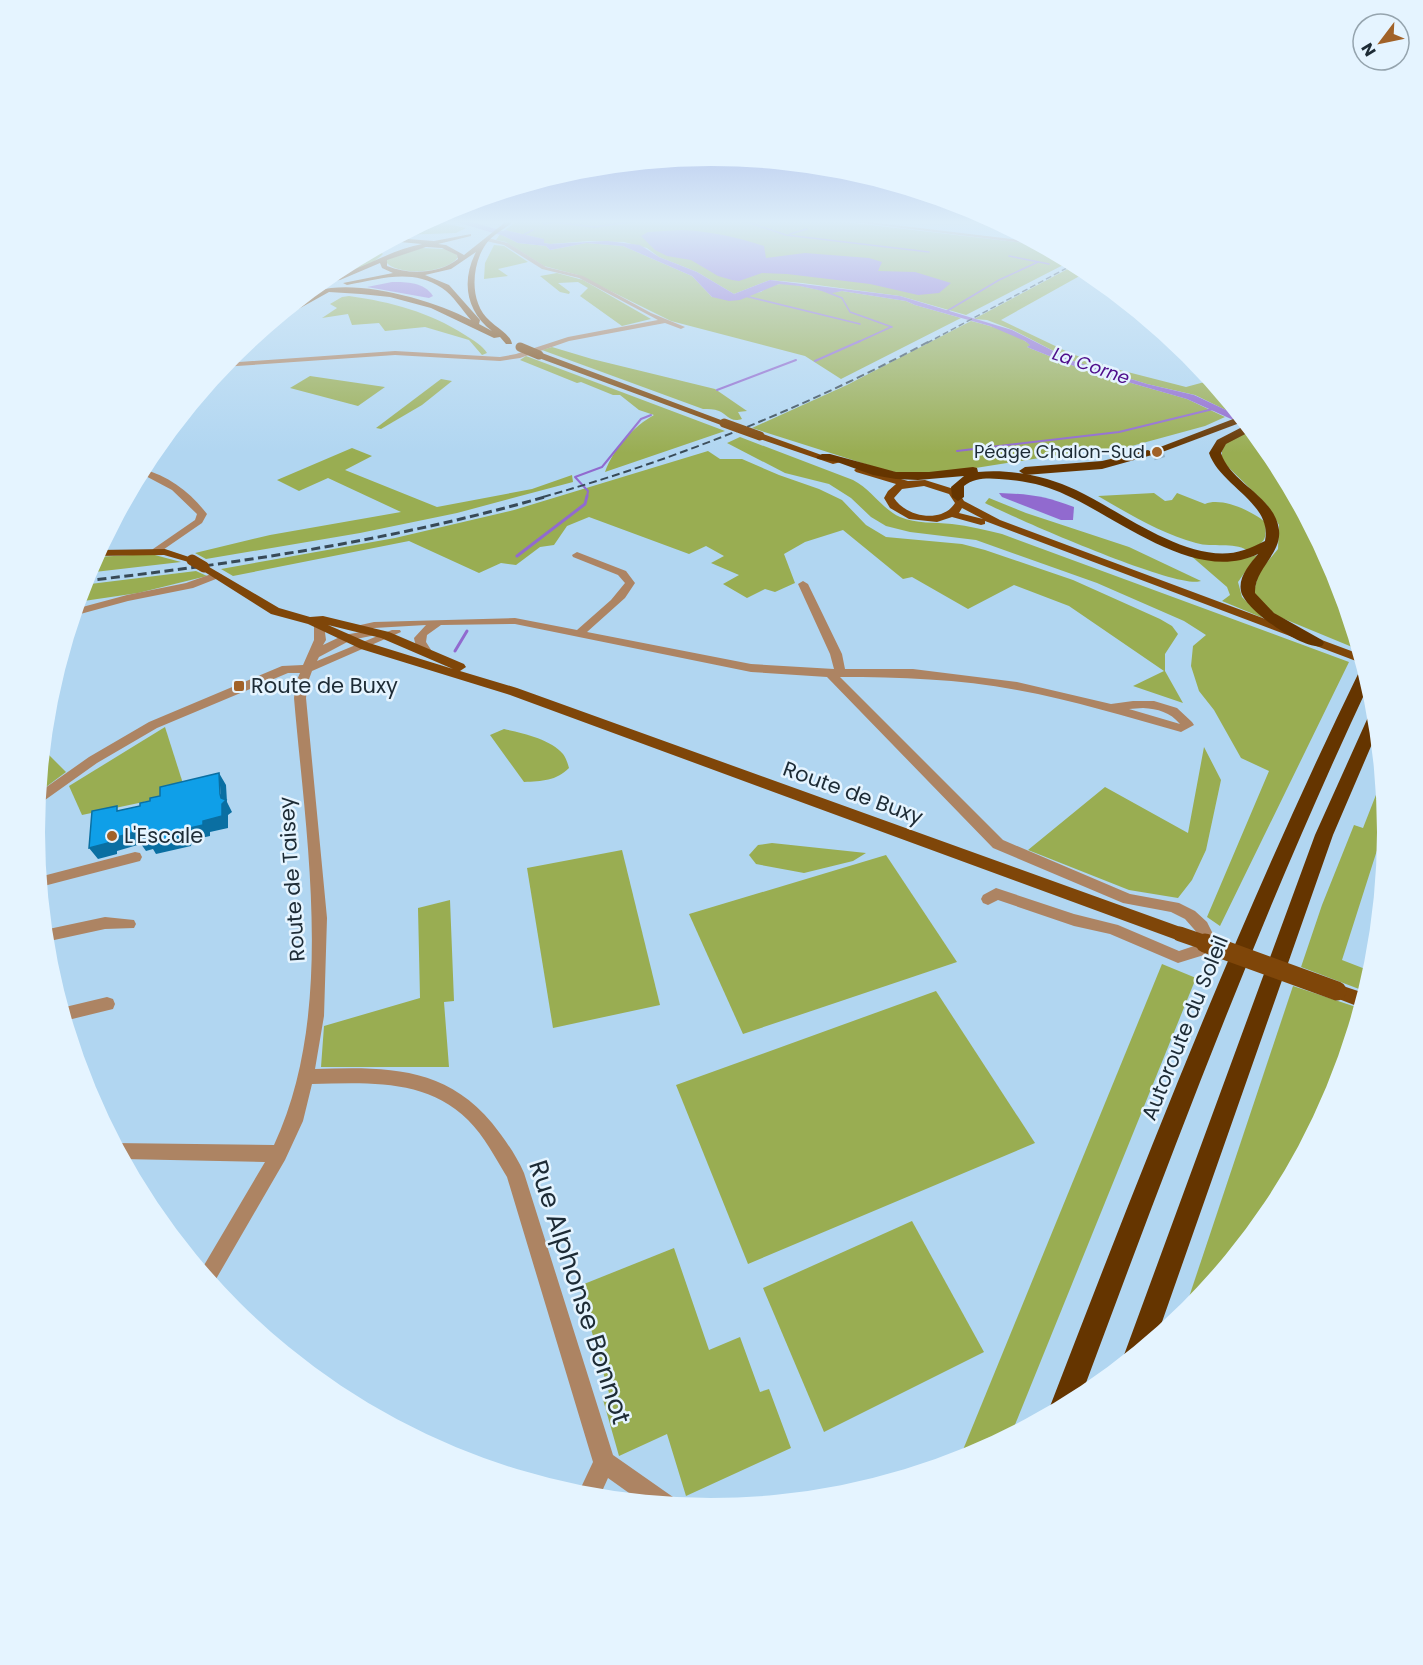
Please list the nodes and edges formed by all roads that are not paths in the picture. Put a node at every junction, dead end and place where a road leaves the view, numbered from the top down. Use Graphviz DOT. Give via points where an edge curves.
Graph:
graph roads {
  1 [pos="397,298"];
  2 [pos="459,298"];
  3 [pos="474,298"];
  4 [pos="621,298"];
  5 [pos="665,321"];
  6 [pos="681,327"];
  7 [pos="497,336"];
  8 [pos="509,342"];
  9 [pos="237,364"];
  10 [pos="1235,421"];
  11 [pos="1243,430"];
  12 [pos="1199,436"];
  13 [pos="771,441"];
  14 [pos="1155,451"];
  15 [pos="822,457"];
  16 [pos="963,472"];
  17 [pos="149,474"];
  18 [pos="926,483"];
  19 [pos="907,484"];
  20 [pos="891,493"];
  21 [pos="959,500"];
  22 [pos="952,514"];
  23 [pos="1270,543"];
  24 [pos="157,551"];
  25 [pos="107,553"];
  26 [pos="577,555"];
  27 [pos="217,575"];
  28 [pos="803,584"];
  29 [pos="83,610"];
  30 [pos="439,622"];
  31 [pos="315,623"];
  32 [pos="360,628"];
  33 [pos="580,633"];
  34 [pos="381,634"];
  35 [pos="348,637"];
  36 [pos="1317,643"];
  37 [pos="365,646"];
  38 [pos="427,653"];
  39 [pos="315,654"];
  40 [pos="1354,657"];
  41 [pos="307,669"];
  42 [pos="835,673"];
  43 [pos="1361,685"];
  44 [pos="512,691"];
  45 [pos="1181,728"];
  46 [pos="1370,732"];
  47 [pos="46,794"];
  48 [pos="135,857"];
  49 [pos="46,880"];
  50 [pos="988,899"];
  51 [pos="129,924"];
  52 [pos="53,934"];
  53 [pos="1357,998"];
  54 [pos="107,1004"];
  55 [pos="70,1012"];
  56 [pos="306,1077"];
  57 [pos="126,1150"];
  58 [pos="279,1154"];
  59 [pos="211,1273"];
  60 [pos="1142,1341"];
  61 [pos="1068,1396"];
  62 [pos="604,1461"];
  63 [pos="592,1488"];
  64 [pos="653,1496"];
  1 -- 7 [label="main road" via="448,312"];
  2 -- 7 [label="main road" via="474,320"];
  3 -- 8 [label="main road" via="480,316"];
  4 -- 5 [label="street"];
  5 -- 6 [label="street"];
  5 -- 9 [label="street" via="567,339 500,360 395,352"];
  7 -- 8 [label="main road"];
  8 -- 13 [label="main road, bridge"];
  10 -- 12 [label="highway"];
  11 -- 23 [label="highway" via="1218,445 1216,458 1270,518"];
  12 -- 14 [label="highway" via="1175,437"];
  12 -- 14 [label="highway" via="1193,446"];
  13 -- 15 [label="main road"];
  13 -- 20 [label="main road"];
  14 -- 16 [label="highway" via="1125,460 1053,470"];
  15 -- 16 [label="highway" via="897,476"];
  15 -- 19 [label="main road"];
  16 -- 18 [label="highway"];
  17 -- 24 [label="street" via="179,490 202,514 199,521"];
  18 -- 19 [label="main road"];
  18 -- 21 [label="main road" via="945,488"];
  19 -- 20 [label="main road"];
  20 -- 22 [label="main road" via="891,504 913,516 934,518"];
  21 -- 22 [label="main road"];
  21 -- 23 [label="highway" via="957,487 968,477 1015,476 1070,491 1149,536 1188,550 1240,555"];
  21 -- 36 [label="main road" via="996,522"];
  22 -- 36 [label="main road" via="984,522 1275,631"];
  23 -- 36 [label="highway" via="1248,577 1247,593 1264,613"];
  24 -- 25 [label="main road, Route de Buxy"];
  24 -- 27 [label="main road, Route de Buxy, bridge" via="178,554"];
  26 -- 33 [label="street" via="621,573 630,583 627,592"];
  27 -- 29 [label="street" via="197,584"];
  27 -- 31 [label="main road, Route de Buxy" via="275,611"];
  28 -- 42 [label="street" via="836,654"];
  30 -- 32 [label="street, Route de Buxy"];
  30 -- 33 [label="street, Route de Buxy" via="515,621"];
  30 -- 34 [label="street, Route de Buxy"];
  30 -- 38 [label="street" via="419,638"];
  31 -- 32 [label="main road, Route de Buxy"];
  31 -- 35 [label="main road, Route de Buxy"];
  31 -- 39 [label="street, Route de Taisey" via="321,635"];
  32 -- 34 [label="main road, Route de Buxy"];
  33 -- 42 [label="street, Route de Buxy" via="719,663"];
  34 -- 35 [label="street, Route de Buxy"];
  34 -- 37 [label="street, Route de Buxy"];
  34 -- 38 [label="main road, Route de Buxy"];
  35 -- 37 [label="main road, Route de Buxy"];
  35 -- 39 [label="street"];
  36 -- 40 [label="main road"];
  37 -- 41 [label="street"];
  37 -- 44 [label="main road, Route de Buxy"];
  38 -- 44 [label="main road, Route de Buxy"];
  39 -- 41 [label="street, Route de Taisey"];
  41 -- 47 [label="street" via="286,669 153,725 93,760"];
  41 -- 56 [label="street, Route de Taisey" via="300,698 320,921 316,1016"];
  42 -- 45 [label="street, Route de Buxy" via="982,680 1112,708 1168,708 1188,725"];
  42 -- 50 [label="street" via="998,844 1128,899 1174,907 1190,915 1207,936 1198,951 1178,957 1113,929 996,894"];
  43 -- 61 [label="highway, Autoroute du Soleil" via="1295,824 1230,980"];
  44 -- 53 [label="main road, Route de Buxy, bridge"];
  46 -- 60 [label="highway" via="1324,835 1264,994"];
  48 -- 49 [label="street"];
  51 -- 52 [label="street" via="105,923"];
  54 -- 55 [label="street"];
  56 -- 58 [label="street, Route de Taisey" via="294,1121"];
  56 -- 62 [label="street, Rue Alphonse Bonnot" via="415,1079 441,1088 462,1102 501,1147 515,1173"];
  57 -- 58 [label="street"];
  58 -- 59 [label="street, Route de Taisey"];
  62 -- 63 [label="street"];
  62 -- 64 [label="street"];
}
